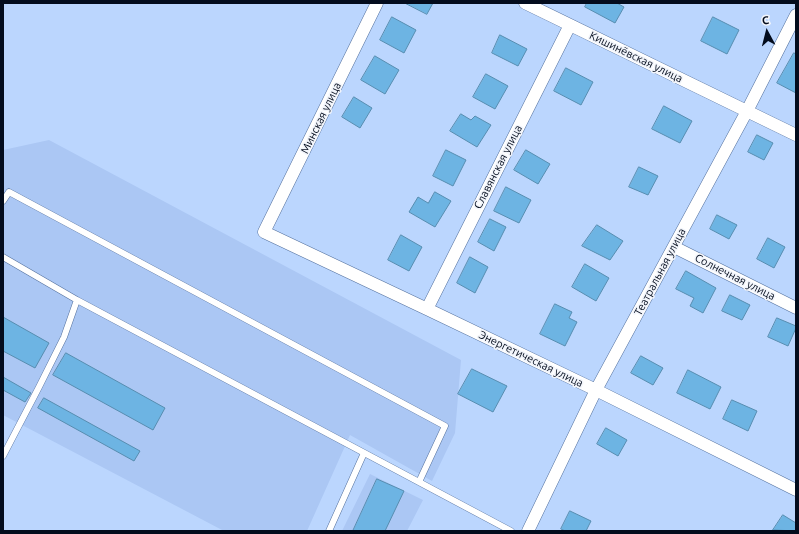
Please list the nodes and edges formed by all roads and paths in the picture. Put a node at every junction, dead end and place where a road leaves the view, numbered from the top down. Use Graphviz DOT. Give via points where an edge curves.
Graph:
graph roads {
  1 [pos="377,3"];
  2 [pos="525,3"];
  3 [pos="796,15"];
  4 [pos="570,25"];
  5 [pos="747,110"];
  6 [pos="796,135"];
  7 [pos="3,201"];
  8 [pos="264,232"];
  9 [pos="674,247"];
  10 [pos="3,257"];
  11 [pos="77,300"];
  12 [pos="796,308"];
  13 [pos="427,309"];
  14 [pos="596,390"];
  15 [pos="364,453"];
  16 [pos="3,456"];
  17 [pos="419,482"];
  18 [pos="796,490"];
  19 [pos="330,531"];
  20 [pos="511,531"];
  21 [pos="528,531"];
  1 -- 8 [label="street, Минская улица"];
  2 -- 4 [label="street, Кишинёвская улица"];
  3 -- 5 [label="street, Театральная улица"];
  4 -- 5 [label="street, Кишинёвская улица"];
  4 -- 13 [label="street, Славянская улица"];
  5 -- 6 [label="street, Кишинёвская улица"];
  5 -- 9 [label="street, Театральная улица"];
  7 -- 17 [label="lane" via="9,192 445,426"];
  8 -- 13 [label="street, Энергетическая улица"];
  9 -- 12 [label="street, Солнечная улица"];
  9 -- 14 [label="street, Театральная улица"];
  10 -- 11 [label="lane"];
  11 -- 15 [label="lane"];
  11 -- 16 [label="lane" via="64,337"];
  13 -- 14 [label="street, Энергетическая улица"];
  14 -- 18 [label="street, Энергетическая улица"];
  14 -- 21 [label="street, Театральная улица"];
  15 -- 17 [label="lane"];
  15 -- 19 [label="lane"];
  17 -- 20 [label="lane"];
}
